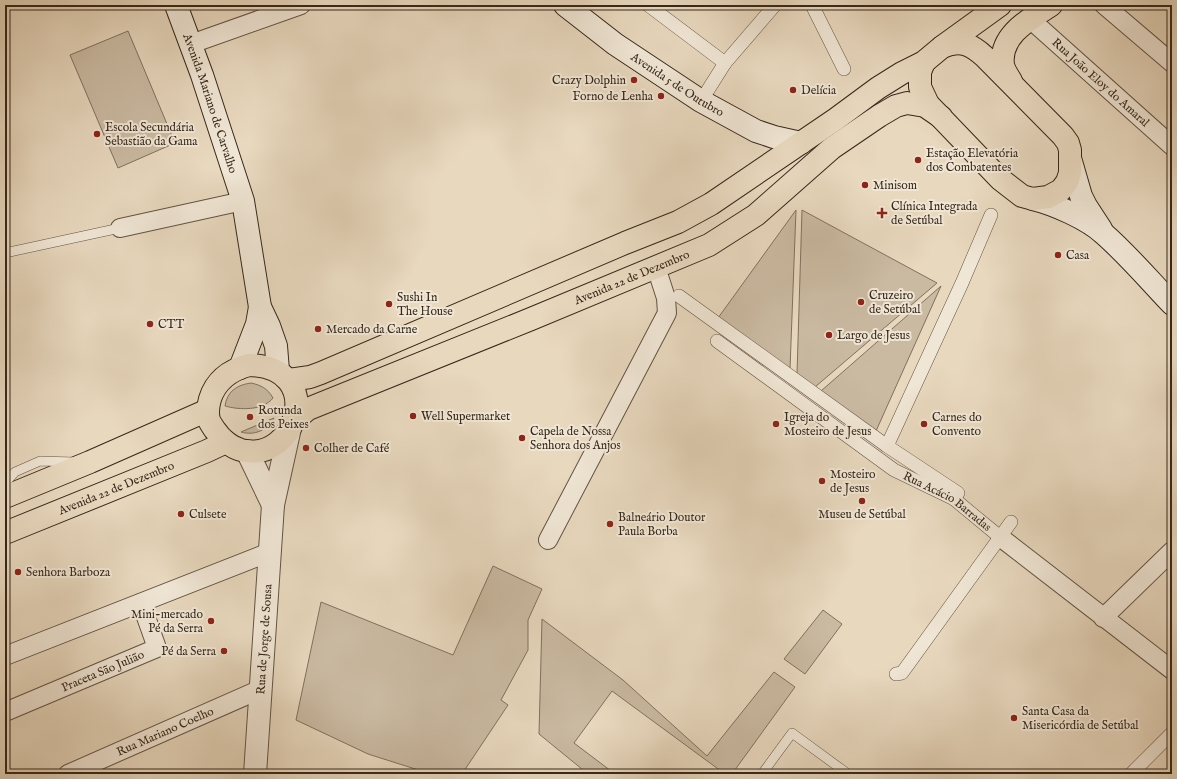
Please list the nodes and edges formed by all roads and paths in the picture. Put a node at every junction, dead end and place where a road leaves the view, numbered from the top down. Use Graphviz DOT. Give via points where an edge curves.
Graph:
graph roads {
  1 [pos="176,5"];
  2 [pos="301,5"];
  3 [pos="565,5"];
  4 [pos="648,5"];
  5 [pos="775,5"];
  6 [pos="812,5"];
  7 [pos="1000,5"];
  8 [pos="1051,5"];
  9 [pos="1104,5"];
  10 [pos="1030,19"];
  11 [pos="191,44"];
  12 [pos="942,47"];
  13 [pos="924,62"];
  14 [pos="724,63"];
  15 [pos="1172,63"];
  16 [pos="844,69"];
  17 [pos="1012,84"];
  18 [pos="701,101"];
  19 [pos="941,117"];
  20 [pos="1165,141"];
  21 [pos="801,143"];
  22 [pos="1070,158"];
  23 [pos="1033,199"];
  24 [pos="243,201"];
  25 [pos="991,215"];
  26 [pos="120,228"];
  27 [pos="1104,233"];
  28 [pos="5,253"];
  29 [pos="656,267"];
  30 [pos="679,296"];
  31 [pos="1172,304"];
  32 [pos="260,307"];
  33 [pos="716,341"];
  34 [pos="240,368"];
  35 [pos="284,376"];
  36 [pos="208,410"];
  37 [pos="292,425"];
  38 [pos="226,442"];
  39 [pos="887,446"];
  40 [pos="247,452"];
  41 [pos="90,462"];
  42 [pos="5,483"];
  43 [pos="5,497"];
  44 [pos="954,499"];
  45 [pos="274,505"];
  46 [pos="1011,522"];
  47 [pos="5,533"];
  48 [pos="1000,537"];
  49 [pos="548,540"];
  50 [pos="1172,551"];
  51 [pos="270,552"];
  52 [pos="141,603"];
  53 [pos="1103,618"];
  54 [pos="5,656"];
  55 [pos="1172,670"];
  56 [pos="896,674"];
  57 [pos="261,689"];
  58 [pos="5,712"];
  59 [pos="1172,732"];
  60 [pos="68,774"];
  61 [pos="255,774"];
  62 [pos="762,774"];
  63 [pos="848,774"];
  64 [pos="1130,774"];
  1 -- 11 [label="main road, Avenida Mariano de Carvalho"];
  2 -- 11 [label="street"];
  3 -- 18 [label="main road, Avenida 5 de Outubro" via="615,44"];
  4 -- 14 [label="street"];
  5 -- 14 [label="street"];
  6 -- 16 [label="street"];
  7 -- 12 [label="main road"];
  8 -- 10 [label="main road"];
  9 -- 15 [label="street"];
  10 -- 17 [label="main road" via="1017,30 1006,45 1003,65"];
  10 -- 20 [label="street, Rua João Eloy do Amaral"];
  11 -- 24 [label="main road, Avenida Mariano de Carvalho"];
  12 -- 13 [label="main road"];
  12 -- 17 [label="main road" via="957,43 973,47"];
  13 -- 19 [label="main road, Avenida 22 de Dezembro" via="920,72 920,87 928,104"];
  13 -- 21 [label="main road" via="878,88"];
  14 -- 18 [label="street"];
  17 -- 22 [label="main road" via="1063,136 1068,143"];
  18 -- 21 [label="main road, Avenida 5 de Outubro" via="756,131"];
  19 -- 23 [label="main road, Avenida 22 de Dezembro" via="1000,180 1022,196"];
  19 -- 29 [label="main road, Avenida 22 de Dezembro" via="925,106 907,103 896,106 832,148 756,215 709,245"];
  21 -- 35 [label="main road" via="711,204 678,222 321,373 310,376"];
  22 -- 23 [label="main road" via="1070,173 1061,190 1048,197"];
  22 -- 27 [label="main road" via="1081,196"];
  23 -- 27 [label="main road" via="1087,221"];
  24 -- 26 [label="street"];
  24 -- 32 [label="main road, Avenida Mariano de Carvalho"];
  25 -- 39 [label="street"];
  26 -- 28 [label="lane"];
  27 -- 31 [label="main road"];
  29 -- 37 [label="main road, Avenida 22 de Dezembro" via="308,409"];
  29 -- 49 [label="street" via="666,298 667,313"];
  30 -- 39 [label="street"];
  32 -- 34 [label="main road, Avenida Mariano de Carvalho" via="257,324"];
  32 -- 35 [label="main road, Avenida Mariano de Carvalho" via="276,346"];
  33 -- 44 [label="street, Rua Acácio Barradas" via="894,470"];
  34 -- 35 [label="main road" via="267,367"];
  34 -- 36 [label="main road" via="222,379 213,391"];
  35 -- 37 [label="main road" via="294,390 296,409"];
  36 -- 38 [label="main road" via="209,420 218,435"];
  36 -- 41 [label="main road"];
  37 -- 40 [label="main road" via="275,444 266,449"];
  37 -- 45 [label="main road, Rua de Jorge de Sousa"];
  38 -- 40 [label="main road"];
  38 -- 47 [label="main road, Avenida 22 de Dezembro"];
  39 -- 44 [label="street" via="958,493"];
  40 -- 45 [label="main road"];
  41 -- 42 [label="lane" via="40,461 16,472"];
  41 -- 43 [label="main road"];
  44 -- 48 [label="street, Rua Acácio Barradas"];
  45 -- 51 [label="main road, Rua de Jorge de Sousa"];
  46 -- 48 [label="street"];
  48 -- 53 [label="street, Rua Acácio Barradas"];
  48 -- 56 [label="street" via="902,673"];
  50 -- 53 [label="street"];
  51 -- 52 [label="street"];
  51 -- 57 [label="main road, Rua de Jorge de Sousa"];
  52 -- 54 [label="street"];
  52 -- 58 [label="street, Praceta São Julião" via="157,648"];
  53 -- 55 [label="street, Rua Acácio Barradas"];
  57 -- 60 [label="street, Rua Mariano Coelho"];
  57 -- 61 [label="main road, Rua de Jorge de Sousa"];
  59 -- 64 [label="street"];
  62 -- 63 [label="lane" via="792,733"];
}
